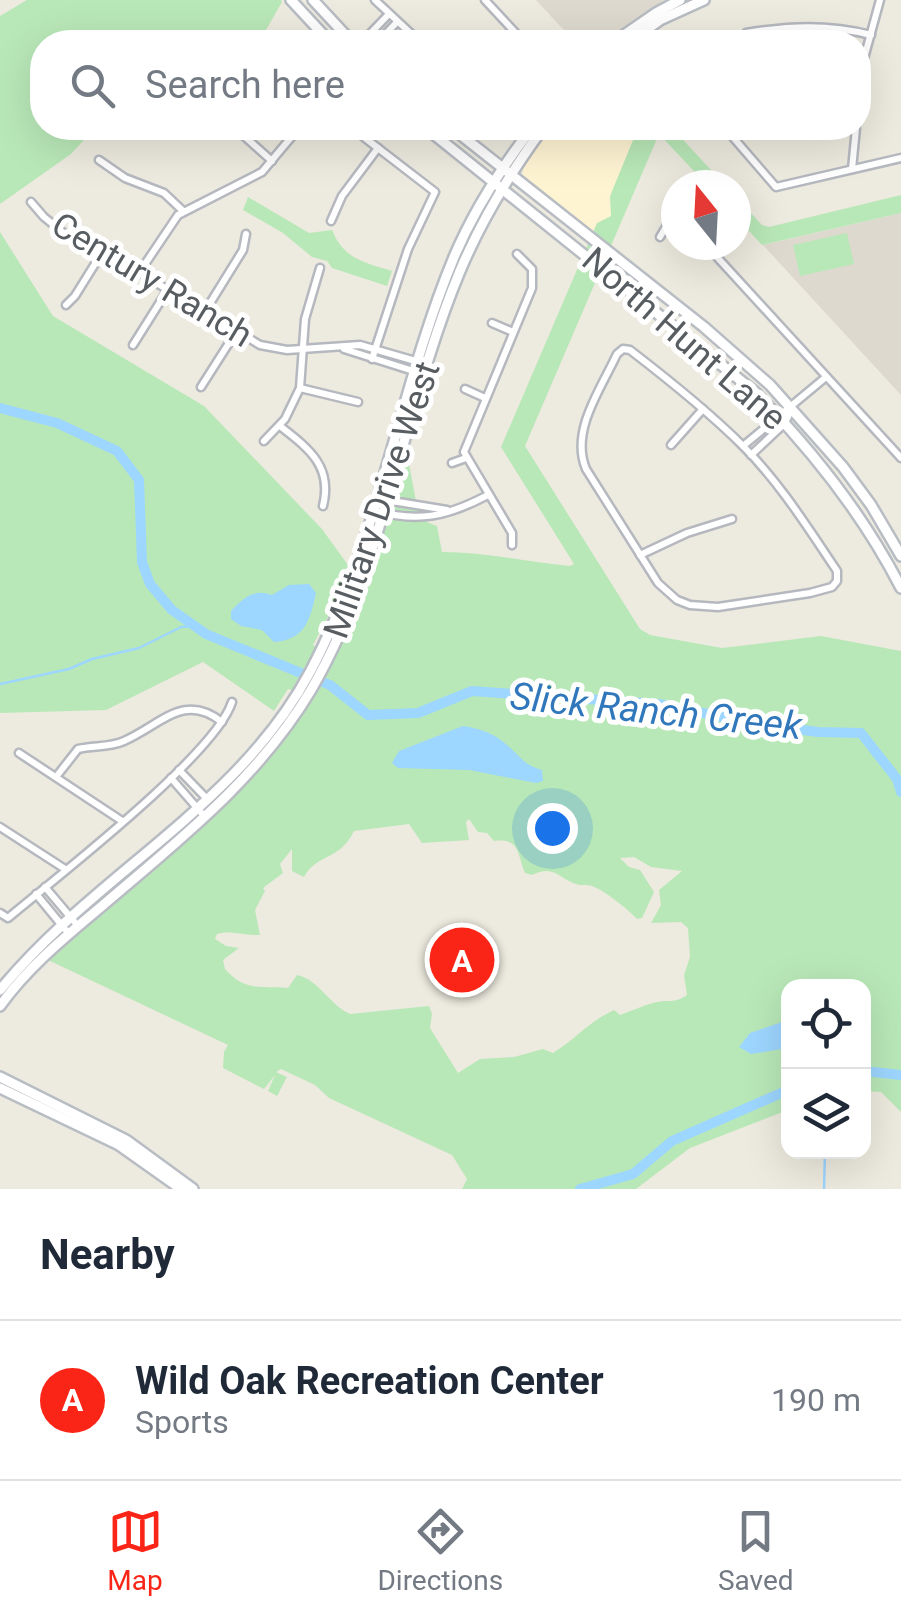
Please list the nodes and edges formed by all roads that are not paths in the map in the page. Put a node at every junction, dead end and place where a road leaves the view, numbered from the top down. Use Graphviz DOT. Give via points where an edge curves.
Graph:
graph roads {
  1 [pos="292,0"];
  2 [pos="314,0"];
  3 [pos="375,0"];
  4 [pos="485,0"];
  5 [pos="680,0"];
  6 [pos="704,0"];
  7 [pos="880,0"];
  8 [pos="388,14"];
  9 [pos="397,22"];
  10 [pos="319,30"];
  11 [pos="341,30"];
  12 [pos="374,30"];
  13 [pos="389,30"];
  14 [pos="406,30"];
  15 [pos="513,30"];
  16 [pos="631,30"];
  17 [pos="646,30"];
  18 [pos="780,30"];
  19 [pos="839,30"];
  20 [pos="871,32"];
  21 [pos="248,140"];
  22 [pos="289,140"];
  23 [pos="368,140"];
  24 [pos="442,140"];
  25 [pos="467,140"];
  26 [pos="525,140"];
  27 [pos="533,140"];
  28 [pos="735,140"];
  29 [pos="855,140"];
  30 [pos="378,148"];
  31 [pos="901,158"];
  32 [pos="99,160"];
  33 [pos="272,161"];
  34 [pos="852,169"];
  35 [pos="506,171"];
  36 [pos="498,183"];
  37 [pos="32,202"];
  38 [pos="183,212"];
  39 [pos="331,221"];
  40 [pos="246,234"];
  41 [pos="103,251"];
  42 [pos="517,254"];
  43 [pos="720,260"];
  44 [pos="320,268"];
  45 [pos="139,273"];
  46 [pos="168,290"];
  47 [pos="66,305"];
  48 [pos="678,306"];
  49 [pos="204,313"];
  50 [pos="668,319"];
  51 [pos="492,322"];
  52 [pos="236,332"];
  53 [pos="513,332"];
  54 [pos="133,345"];
  55 [pos="338,346"];
  56 [pos="375,348"];
  57 [pos="304,349"];
  58 [pos="402,356"];
  59 [pos="372,358"];
  60 [pos="398,367"];
  61 [pos="422,368"];
  62 [pos="826,378"];
  63 [pos="201,388"];
  64 [pos="300,388"];
  65 [pos="465,390"];
  66 [pos="484,398"];
  67 [pos="358,402"];
  68 [pos="792,407"];
  69 [pos="703,409"];
  70 [pos="781,419"];
  71 [pos="280,426"];
  72 [pos="757,434"];
  73 [pos="264,442"];
  74 [pos="765,442"];
  75 [pos="671,445"];
  76 [pos="743,446"];
  77 [pos="751,455"];
  78 [pos="466,458"];
  79 [pos="901,458"];
  80 [pos="452,463"];
  81 [pos="488,495"];
  82 [pos="381,499"];
  83 [pos="322,506"];
  84 [pos="418,508"];
  85 [pos="448,510"];
  86 [pos="377,512"];
  87 [pos="416,519"];
  88 [pos="732,519"];
  89 [pos="512,546"];
  90 [pos="640,554"];
  91 [pos="901,556"];
  92 [pos="901,588"];
  93 [pos="232,702"];
  94 [pos="222,722"];
  95 [pos="18,753"];
  96 [pos="179,770"];
  97 [pos="56,778"];
  98 [pos="171,778"];
  99 [pos="196,787"];
  100 [pos="187,796"];
  101 [pos="212,804"];
  102 [pos="202,813"];
  103 [pos="122,821"];
  104 [pos="0,827"];
  105 [pos="65,869"];
  106 [pos="45,887"];
  107 [pos="36,894"];
  108 [pos="60,905"];
  109 [pos="51,912"];
  110 [pos="4,916"];
  111 [pos="75,922"];
  112 [pos="66,930"];
  113 [pos="0,990"];
  114 [pos="0,1006"];
  115 [pos="0,1077"];
  116 [pos="0,1088"];
  117 [pos="181,1189"];
  118 [pos="193,1189"];
  1 -- 10 [label="main road"];
  2 -- 11 [label="main road"];
  3 -- 8 [label="street"];
  4 -- 15 [label="street"];
  5 -- 16 [label="main road"];
  6 -- 17 [label="main road"];
  7 -- 20 [label="street"];
  8 -- 9 [label="street"];
  8 -- 12 [label="street"];
  9 -- 13 [label="street"];
  9 -- 14 [label="street"];
  18 -- 19 [label="street"];
  21 -- 33 [label="street"];
  22 -- 33 [label="street"];
  23 -- 30 [label="street"];
  24 -- 36 [label="main road, North Hunt Lane"];
  25 -- 35 [label="main road, North Hunt Lane"];
  26 -- 35 [label="main road, Military Drive West"];
  27 -- 35 [label="main road, Military Drive West"];
  28 -- 34 [label="street" via="776,188"];
  29 -- 34 [label="street"];
  30 -- 39 [label="street"];
  30 -- 56 [label="street" via="435,192"];
  31 -- 34 [label="street"];
  32 -- 38 [label="street" via="164,193"];
  33 -- 38 [label="street" via="255,177"];
  35 -- 36 [label="main road, Military Drive West"];
  35 -- 48 [label="main road, North Hunt Lane"];
  36 -- 50 [label="main road, North Hunt Lane"];
  36 -- 61 [label="main road, Military Drive West" via="454,258"];
  37 -- 41 [label="street, Century Ranch" via="65,234"];
  38 -- 45 [label="street"];
  40 -- 49 [label="street"];
  41 -- 45 [label="street, Century Ranch"];
  41 -- 47 [label="street"];
  42 -- 53 [label="street" via="534,277"];
  43 -- 62 [label="street"];
  44 -- 57 [label="street"];
  45 -- 46 [label="street, Century Ranch"];
  46 -- 49 [label="street, Century Ranch"];
  46 -- 54 [label="street"];
  48 -- 50 [label="main road"];
  48 -- 68 [label="main road, North Hunt Lane"];
  49 -- 52 [label="street, Century Ranch"];
  50 -- 70 [label="main road, North Hunt Lane"];
  51 -- 53 [label="street"];
  52 -- 57 [label="street, Century Ranch" via="269,348"];
  52 -- 63 [label="street"];
  53 -- 66 [label="street"];
  55 -- 56 [label="street, Century Ranch"];
  55 -- 57 [label="street, Century Ranch"];
  55 -- 59 [label="street, Century Ranch"];
  56 -- 58 [label="street, Century Ranch"];
  56 -- 59 [label="street"];
  57 -- 64 [label="street"];
  58 -- 60 [label="street"];
  58 -- 61 [label="street, Century Ranch"];
  59 -- 60 [label="street, Century Ranch"];
  60 -- 61 [label="street, Century Ranch"];
  61 -- 82 [label="main road, Military Drive West"];
  62 -- 68 [label="street"];
  62 -- 79 [label="street"];
  64 -- 67 [label="street"];
  64 -- 71 [label="street"];
  65 -- 66 [label="street"];
  66 -- 78 [label="street" via="464,444"];
  68 -- 70 [label="street"];
  68 -- 91 [label="main road, North Hunt Lane" via="870,504"];
  69 -- 75 [label="street"];
  69 -- 76 [label="street"];
  69 -- 90 [label="street" via="630,350 616,354 582,432 580,453"];
  70 -- 72 [label="street"];
  70 -- 74 [label="street"];
  70 -- 92 [label="main road, North Hunt Lane" via="832,479"];
  71 -- 73 [label="street"];
  71 -- 83 [label="street" via="320,464 326,484"];
  72 -- 74 [label="street"];
  72 -- 76 [label="street"];
  74 -- 77 [label="street"];
  76 -- 77 [label="street"];
  77 -- 90 [label="street" via="836,572 832,587 704,607 667,592"];
  78 -- 80 [label="street"];
  78 -- 81 [label="street"];
  81 -- 85 [label="street"];
  81 -- 89 [label="street" via="512,533"];
  82 -- 84 [label="street"];
  82 -- 86 [label="main road, Military Drive West"];
  84 -- 85 [label="street"];
  84 -- 87 [label="street"];
  85 -- 87 [label="street"];
  86 -- 87 [label="street"];
  86 -- 101 [label="main road, Military Drive West" via="357,592 328,648 258,763"];
  88 -- 90 [label="street"];
  93 -- 94 [label="street"];
  94 -- 96 [label="street"];
  94 -- 97 [label="street" via="201,708 184,710 123,742 78,750"];
  95 -- 97 [label="street"];
  96 -- 98 [label="street"];
  96 -- 99 [label="street"];
  97 -- 103 [label="street"];
  98 -- 100 [label="street"];
  98 -- 103 [label="street"];
  99 -- 100 [label="street"];
  99 -- 101 [label="street"];
  100 -- 102 [label="street"];
  101 -- 102 [label="main road, Military Drive West"];
  102 -- 111 [label="main road, Military Drive West"];
  103 -- 105 [label="street"];
  104 -- 105 [label="street"];
  105 -- 106 [label="street"];
  106 -- 107 [label="street"];
  106 -- 108 [label="street"];
  107 -- 109 [label="street"];
  107 -- 110 [label="street"];
  108 -- 109 [label="street"];
  108 -- 111 [label="street"];
  109 -- 112 [label="street"];
  111 -- 112 [label="main road, Military Drive West"];
  112 -- 113 [label="main road, Military Drive West" via="21,964"];
  112 -- 114 [label="main road, Military Drive West"];
  115 -- 118 [label="main road" via="126,1140"];
  116 -- 117 [label="main road" via="118,1145"];
}
